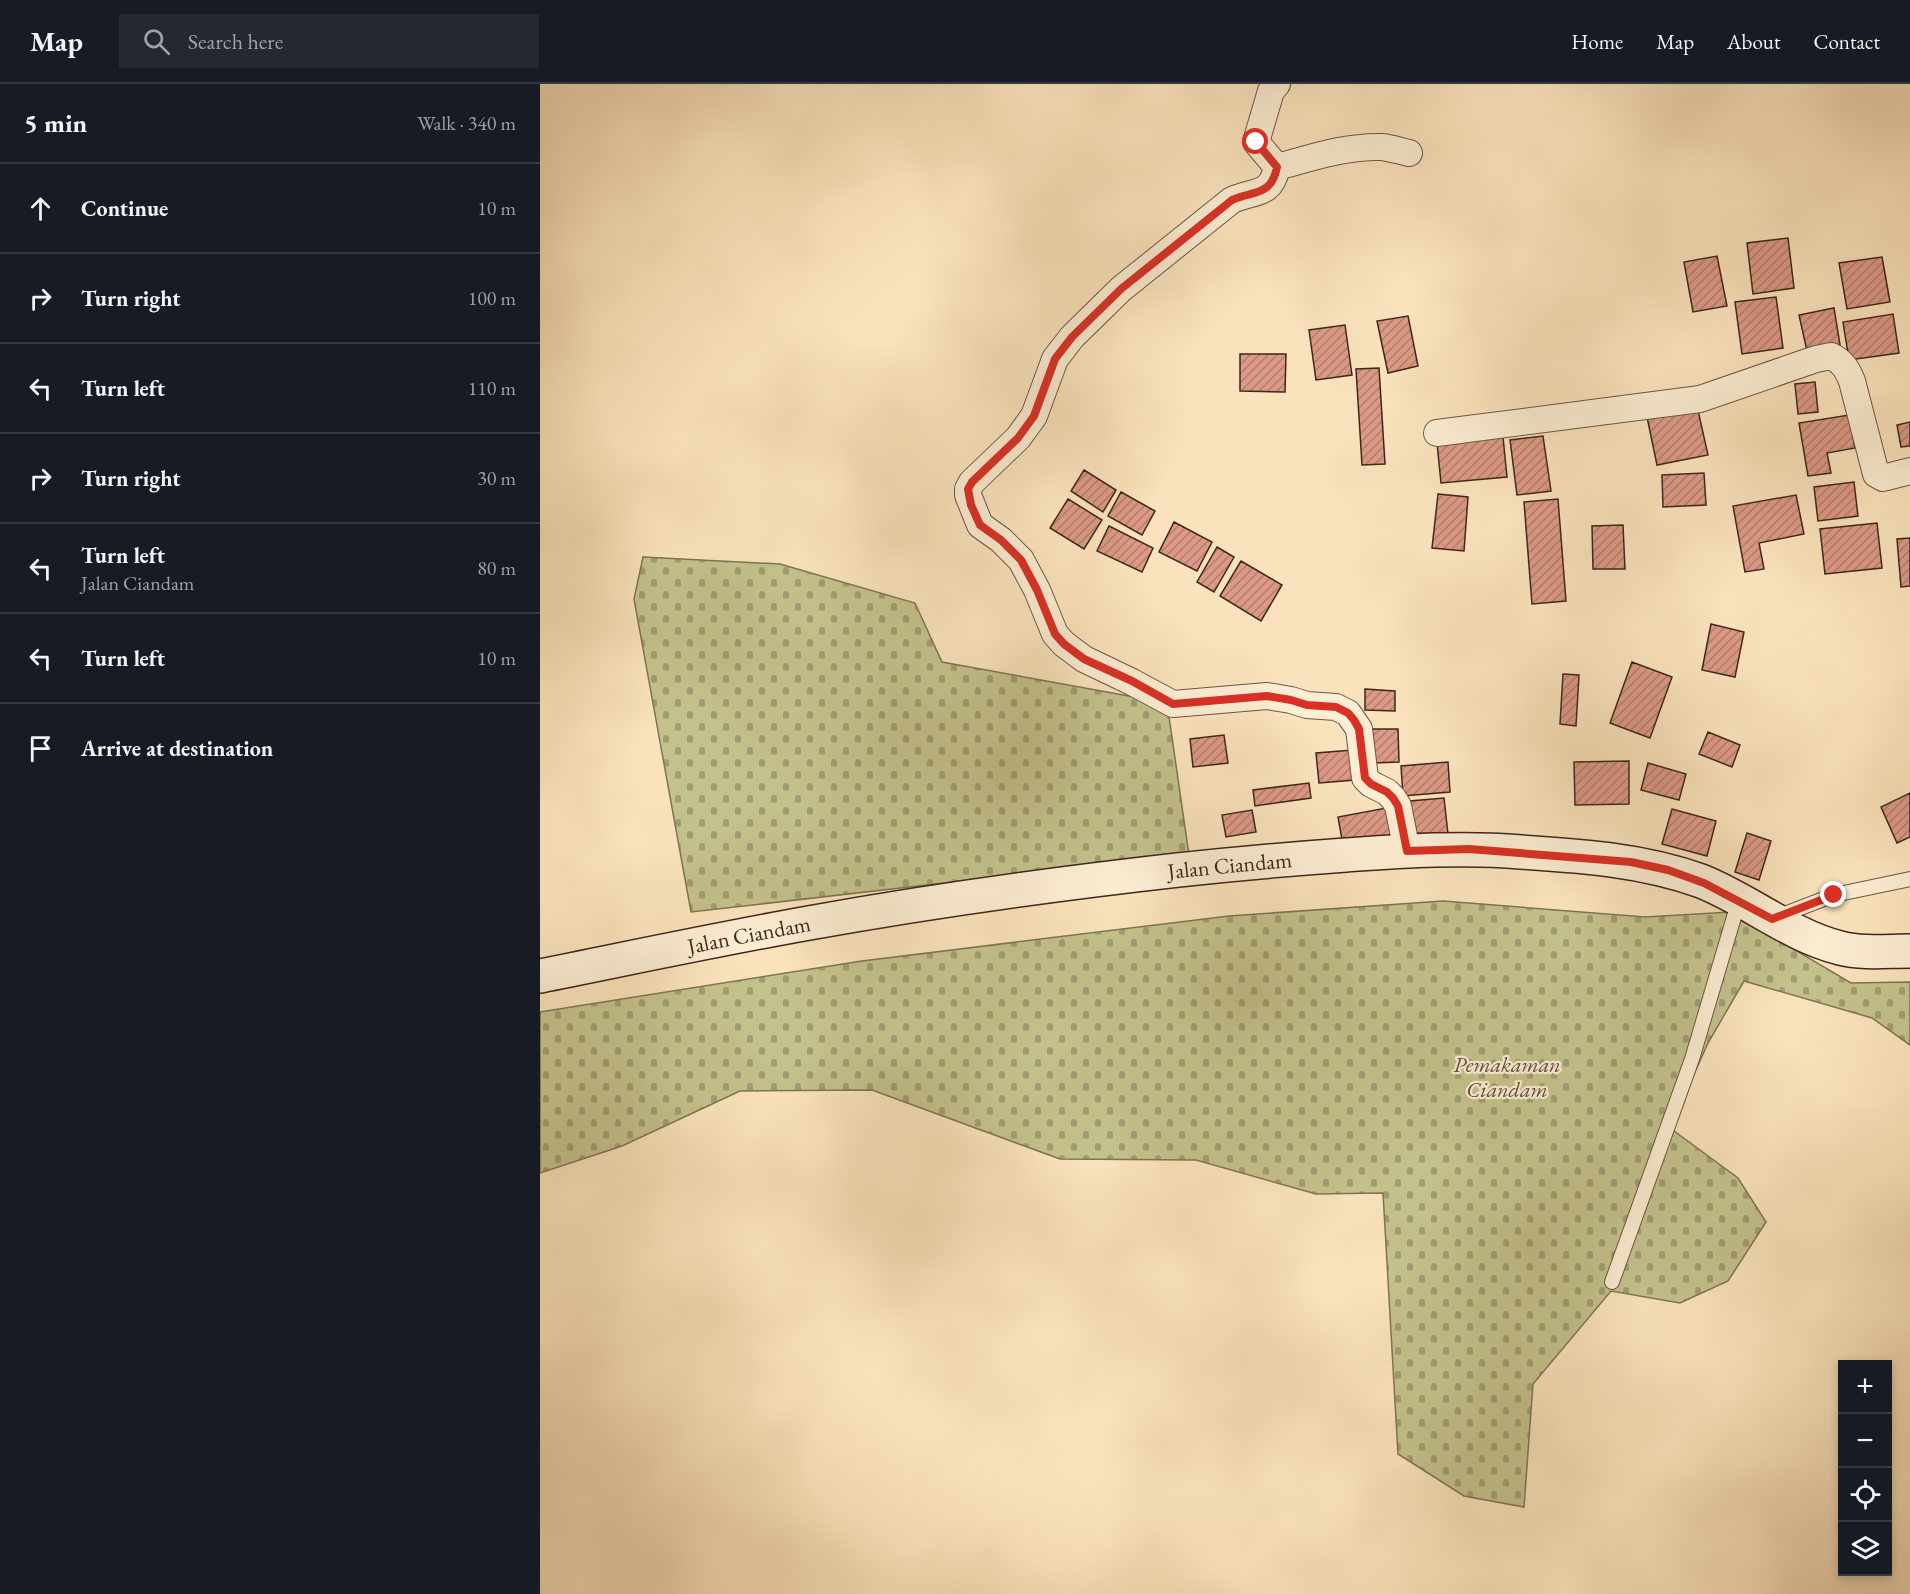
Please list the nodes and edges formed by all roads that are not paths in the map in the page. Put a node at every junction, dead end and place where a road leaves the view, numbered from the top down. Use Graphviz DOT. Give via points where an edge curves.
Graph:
graph roads {
  1 [pos="1277,84"];
  2 [pos="1409,153"];
  3 [pos="1277,167"];
  4 [pos="1437,433"];
  5 [pos="1910,471"];
  6 [pos="1407,851"];
  7 [pos="1910,879"];
  8 [pos="1739,900"];
  9 [pos="1772,919"];
  10 [pos="1910,951"];
  11 [pos="540,976"];
  12 [pos="1612,1282"];
  1 -- 3 [label="street" via="1271,91 1256,142"];
  2 -- 3 [label="street" via="1384,147 1362,148"];
  3 -- 6 [label="street" via="1267,187 1232,200 1121,289 1072,337 1055,359 1034,416 1018,438 972,482 968,495 980,525 1021,560 1055,634 1084,659 1173,704 1267,696 1336,707 1348,713 1359,729 1365,778 1387,792 1398,806"];
  4 -- 5 [label="street" via="1700,399 1831,356 1841,361 1850,375 1876,474 1883,478"];
  6 -- 8 [label="street, Jalan Ciandam" via="1469,849 1631,862 1668,870"];
  6 -- 11 [label="street, Jalan Ciandam" via="1233,864 929,903"];
  7 -- 9 [label="lane" via="1834,895"];
  8 -- 9 [label="street, Jalan Ciandam"];
  8 -- 12 [label="lane" via="1692,1059"];
  9 -- 10 [label="street, Jalan Ciandam" via="1844,949"];
}
